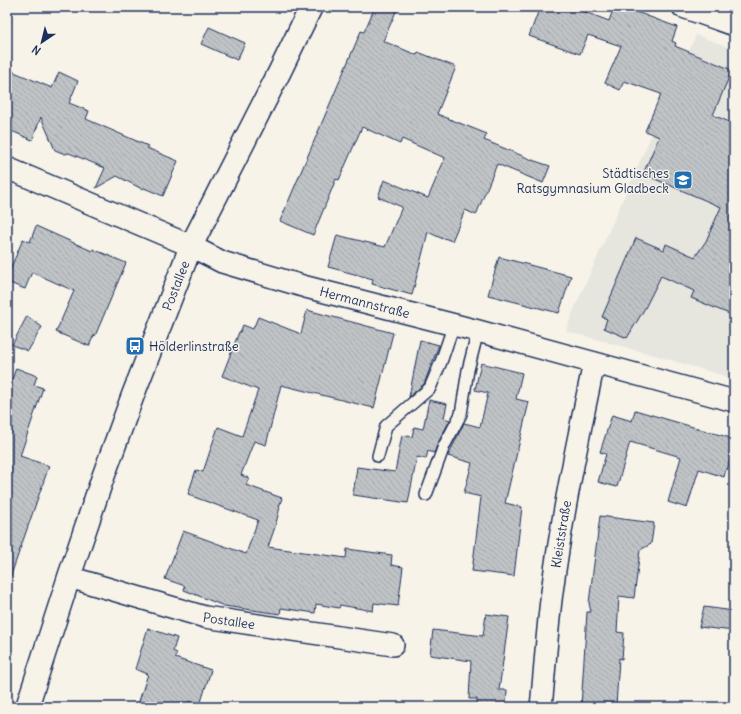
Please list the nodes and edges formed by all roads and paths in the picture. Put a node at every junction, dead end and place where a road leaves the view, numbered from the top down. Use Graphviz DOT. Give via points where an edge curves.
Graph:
graph roads {
  1 [pos="311,7"];
  2 [pos="683,7"];
  3 [pos="734,25"];
  4 [pos="7,168"];
  5 [pos="190,246"];
  6 [pos="454,324"];
  7 [pos="478,330"];
  8 [pos="594,363"];
  9 [pos="734,401"];
  10 [pos="378,456"];
  11 [pos="426,495"];
  12 [pos="69,577"];
  13 [pos="393,645"];
  14 [pos="27,707"];
  15 [pos="541,707"];
  1 -- 5 [label="street, Postallee"];
  2 -- 3 [label="street"];
  4 -- 5 [label="street, Hermannstraße"];
  5 -- 6 [label="street, Hermannstraße" via="222,262"];
  5 -- 12 [label="street, Postallee" via="133,395"];
  6 -- 7 [label="street, Hermannstraße"];
  6 -- 10 [label="lane" via="430,388 386,426"];
  7 -- 8 [label="street, Hermannstraße"];
  7 -- 11 [label="lane" via="461,414 444,446"];
  8 -- 9 [label="street, Hermannstraße"];
  8 -- 15 [label="street, Kleiststraße" via="562,519"];
  12 -- 13 [label="street, Postallee" via="205,617"];
  12 -- 14 [label="street, Postallee"];
}
